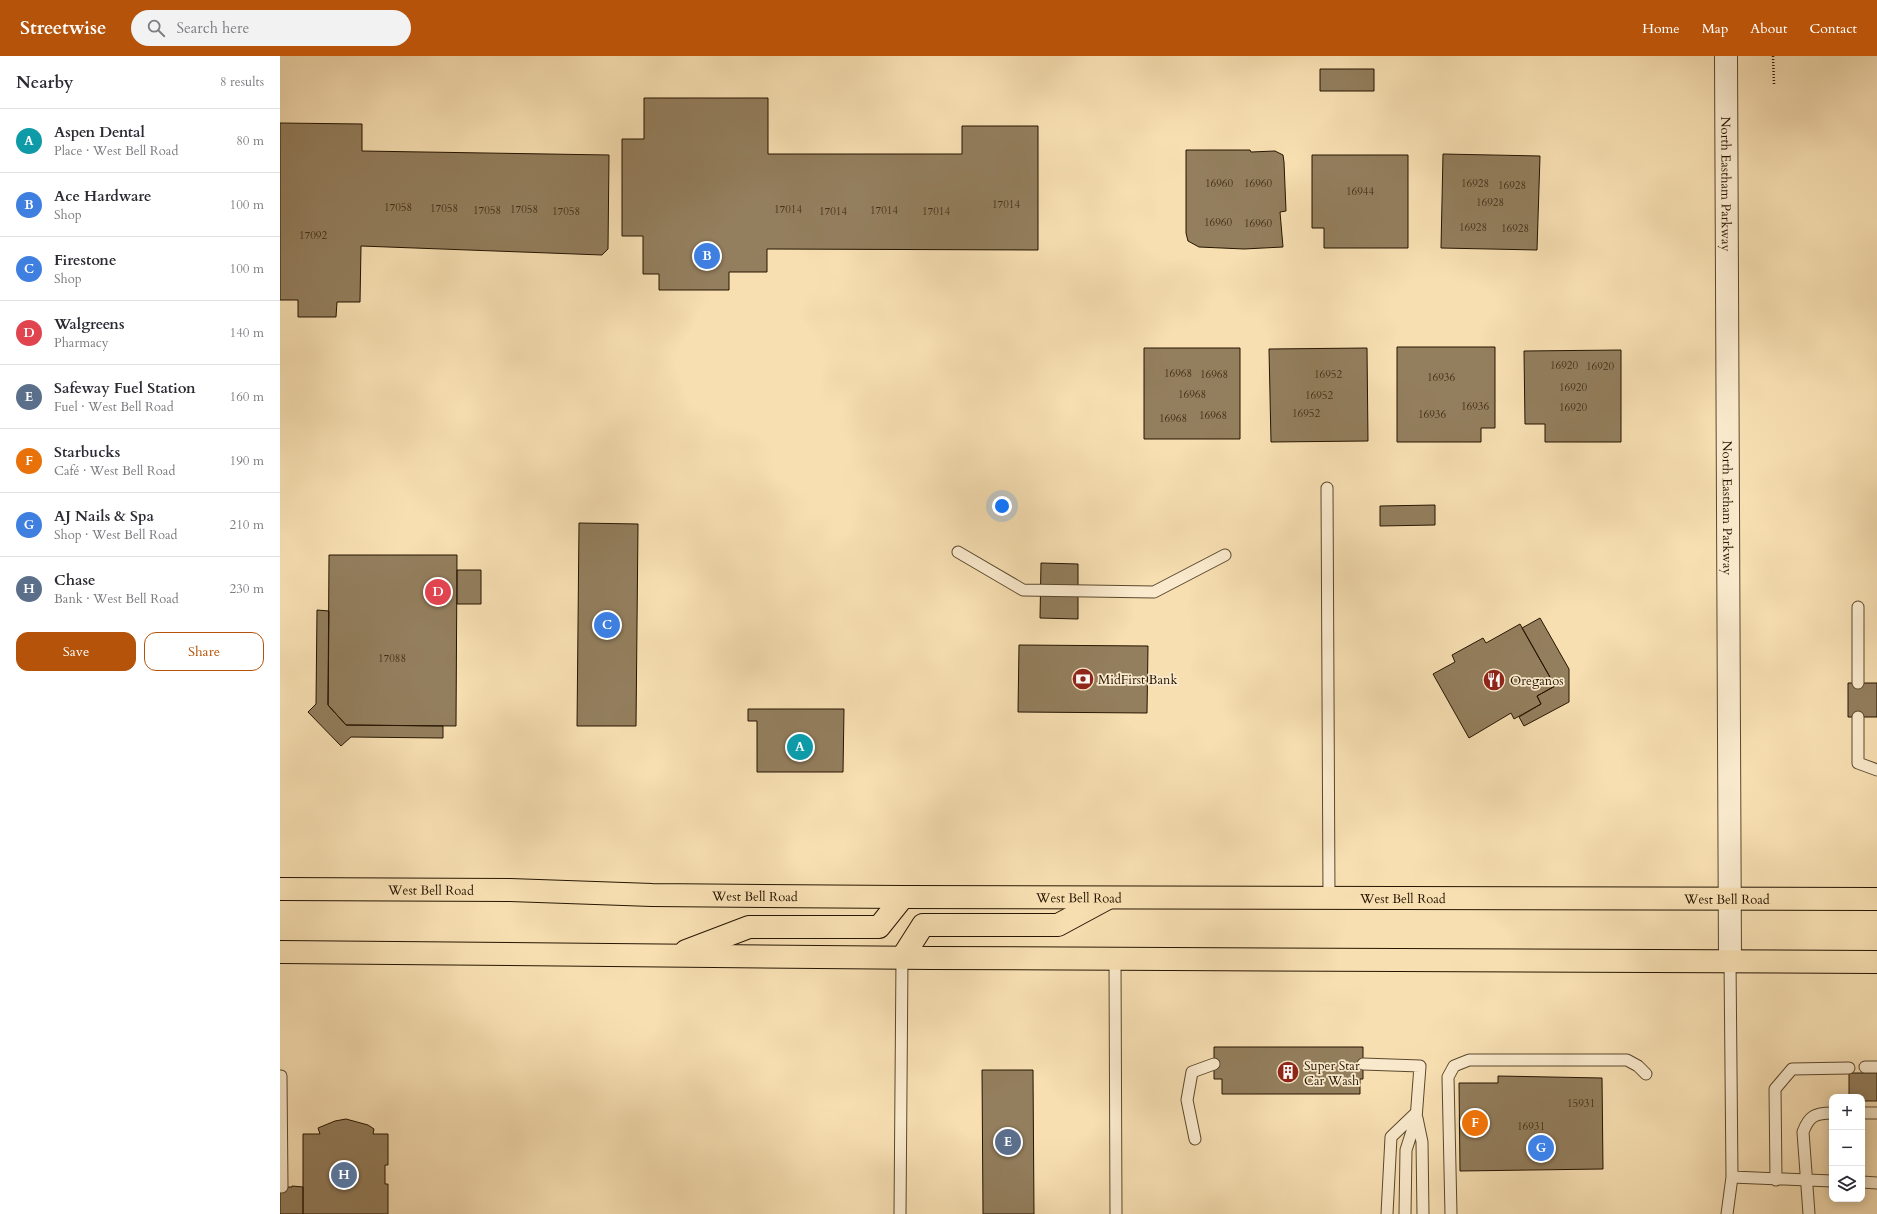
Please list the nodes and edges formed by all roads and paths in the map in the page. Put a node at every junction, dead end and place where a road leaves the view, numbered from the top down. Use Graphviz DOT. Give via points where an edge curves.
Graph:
graph roads {
  1 [pos="1726,56"];
  2 [pos="1773,56"];
  3 [pos="1774,84"];
  4 [pos="1327,488"];
  5 [pos="958,552"];
  6 [pos="1225,555"];
  7 [pos="1858,607"];
  8 [pos="1858,683"];
  9 [pos="1858,718"];
  10 [pos="1877,770"];
  11 [pos="280,889"];
  12 [pos="903,896"];
  13 [pos="1110,896"];
  14 [pos="1328,897"];
  15 [pos="1730,898"];
  16 [pos="1877,899"];
  17 [pos="280,952"];
  18 [pos="674,956"];
  19 [pos="902,958"];
  20 [pos="1115,959"];
  21 [pos="1730,961"];
  22 [pos="1877,962"];
  23 [pos="1214,1064"];
  24 [pos="1363,1064"];
  25 [pos="1865,1067"];
  26 [pos="1877,1067"];
  27 [pos="1849,1068"];
  28 [pos="1646,1074"];
  29 [pos="280,1076"];
  30 [pos="1416,1113"];
  31 [pos="1829,1113"];
  32 [pos="1865,1113"];
  33 [pos="1877,1113"];
  34 [pos="1195,1139"];
  35 [pos="1732,1177"];
  36 [pos="1776,1180"];
  37 [pos="1808,1180"];
  38 [pos="1829,1181"];
  39 [pos="1865,1182"];
  40 [pos="1877,1183"];
  41 [pos="282,1187"];
  42 [pos="900,1214"];
  43 [pos="1116,1214"];
  44 [pos="1387,1214"];
  45 [pos="1404,1214"];
  46 [pos="1423,1214"];
  47 [pos="1451,1214"];
  48 [pos="1727,1214"];
  49 [pos="1809,1214"];
  1 -- 15 [label="street, North Eastham Parkway"];
  2 -- 3 [label="path"];
  4 -- 14 [label="lane"];
  5 -- 6 [label="lane" via="1023,590 1154,592"];
  7 -- 8 [label="lane"];
  9 -- 10 [label="lane" via="1858,763"];
  11 -- 12 [label="main road, West Bell Road"];
  12 -- 13 [label="main road, West Bell Road"];
  12 -- 18 [label="main road" via="879,927 749,927"];
  13 -- 14 [label="main road, West Bell Road"];
  13 -- 19 [label="main road" via="1058,925 923,925"];
  14 -- 15 [label="main road, West Bell Road"];
  15 -- 16 [label="main road, West Bell Road"];
  15 -- 21 [label="street, North Eastham Parkway"];
  17 -- 18 [label="main road"];
  18 -- 19 [label="main road"];
  19 -- 20 [label="main road"];
  19 -- 42 [label="lane"];
  20 -- 21 [label="main road"];
  20 -- 43 [label="lane"];
  21 -- 22 [label="main road"];
  21 -- 35 [label="lane"];
  23 -- 34 [label="lane" via="1192,1072 1187,1100"];
  24 -- 30 [label="lane" via="1420,1066"];
  25 -- 26 [label="lane"];
  27 -- 36 [label="lane" via="1792,1069 1775,1089"];
  28 -- 47 [label="lane" via="1627,1060 1469,1060 1454,1066 1448,1077"];
  29 -- 41 [label="lane"];
  30 -- 44 [label="lane" via="1390,1137"];
  30 -- 45 [label="lane" via="1406,1150"];
  30 -- 46 [label="lane" via="1422,1142"];
  31 -- 37 [label="lane" via="1819,1113 1807,1121 1803,1132"];
  32 -- 33 [label="lane"];
  35 -- 36 [label="lane"];
  35 -- 48 [label="lane"];
  36 -- 37 [label="lane"];
  37 -- 38 [label="lane"];
  37 -- 49 [label="lane"];
  39 -- 40 [label="lane"];
}
